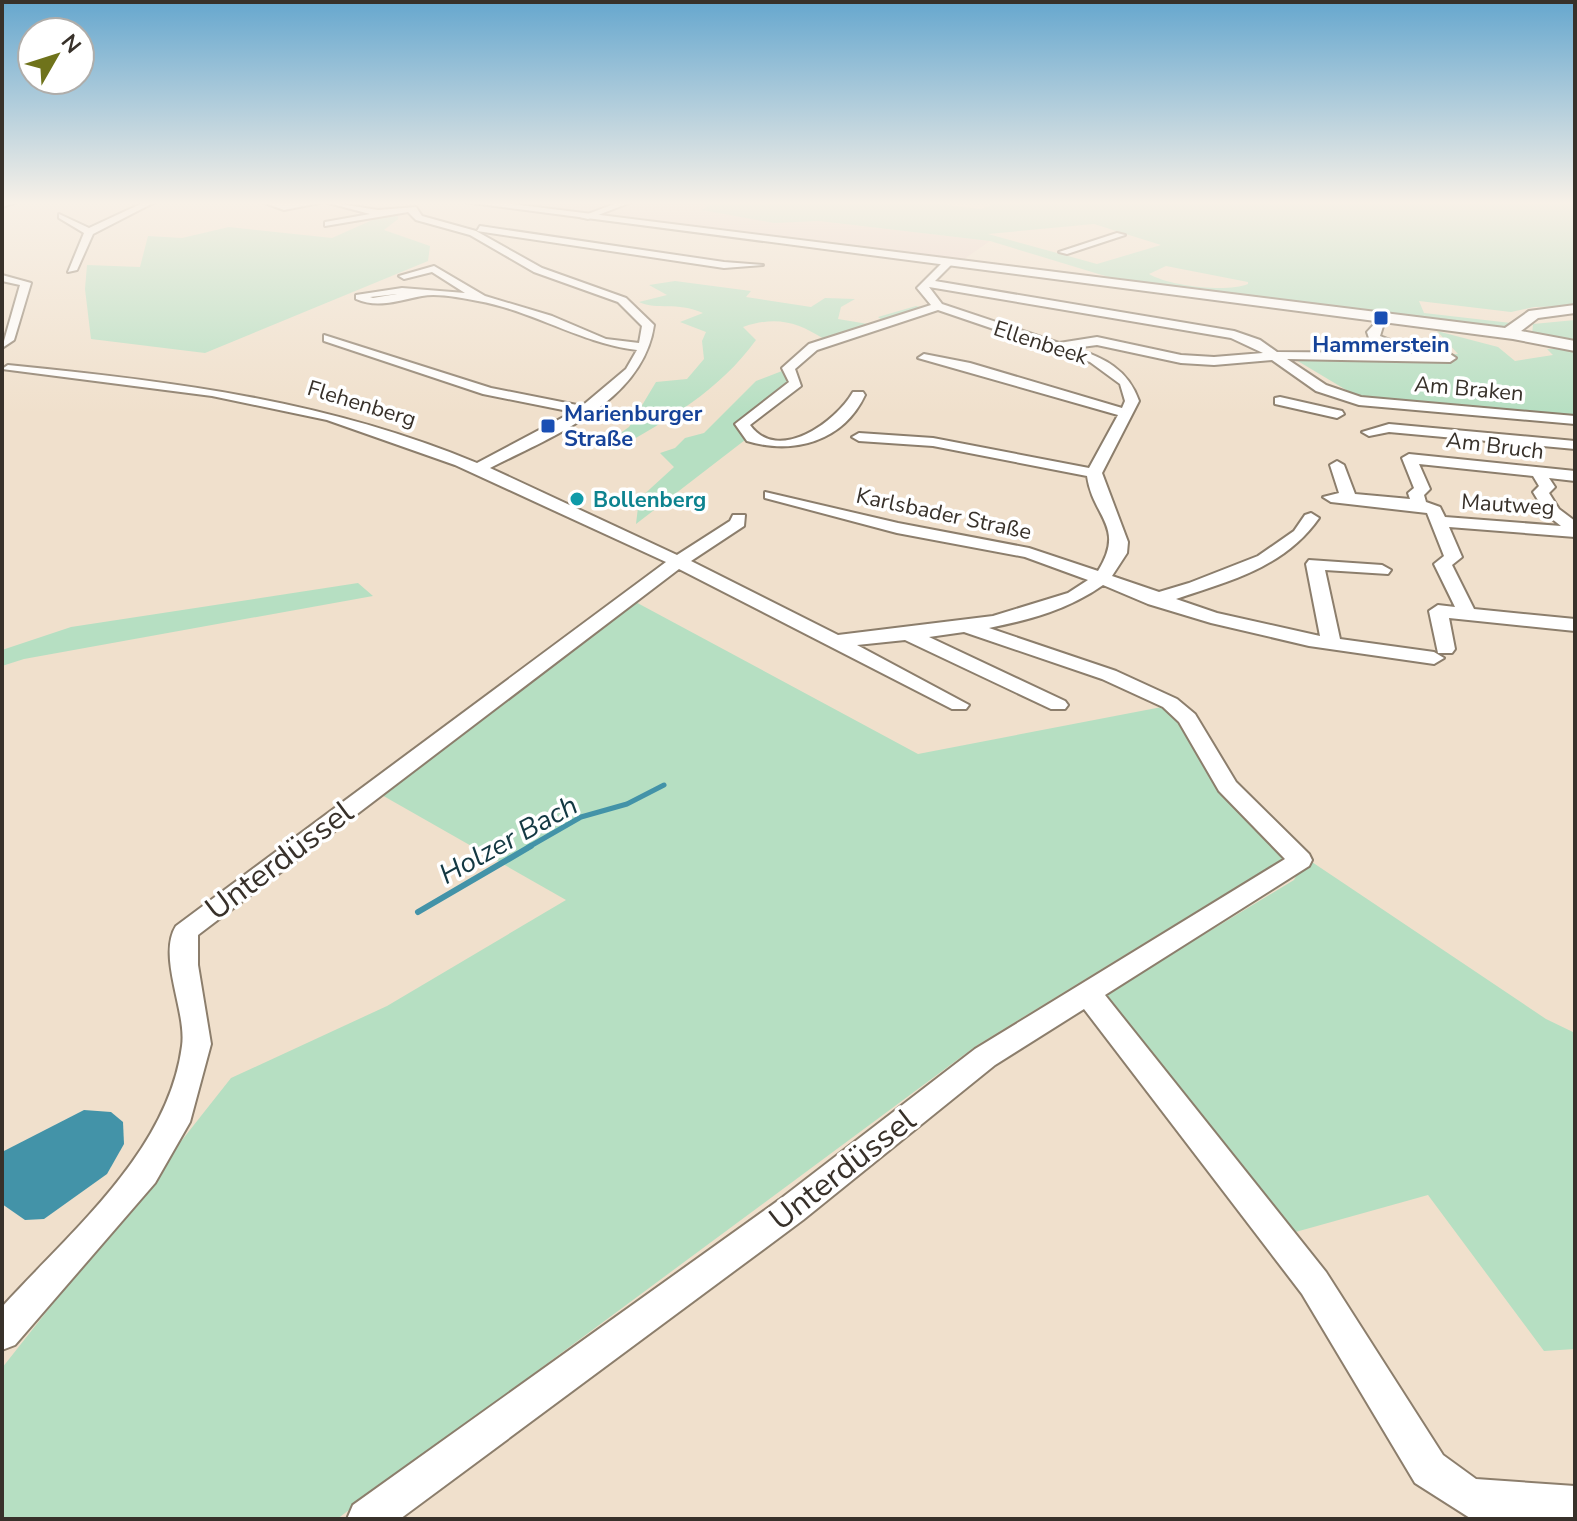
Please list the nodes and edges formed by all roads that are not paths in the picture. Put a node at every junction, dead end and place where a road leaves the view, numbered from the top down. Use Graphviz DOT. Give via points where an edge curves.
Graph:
graph roads {
  1 [pos="421,272"];
  2 [pos="439,272"];
  3 [pos="543,272"];
  4 [pos="938,272"];
  5 [pos="1009,272"];
  6 [pos="404,276"];
  7 [pos="2,278"];
  8 [pos="926,283"];
  9 [pos="24,290"];
  10 [pos="2,293"];
  11 [pos="418,294"];
  12 [pos="481,298"];
  13 [pos="938,306"];
  14 [pos="1575,309"];
  15 [pos="1378,323"];
  16 [pos="1515,334"];
  17 [pos="328,338"];
  18 [pos="2,344"];
  19 [pos="1061,346"];
  20 [pos="1575,346"];
  21 [pos="644,347"];
  22 [pos="1414,356"];
  23 [pos="1275,357"];
  24 [pos="924,358"];
  25 [pos="1450,358"];
  26 [pos="8,369"];
  27 [pos="858,395"];
  28 [pos="1280,401"];
  29 [pos="1359,401"];
  30 [pos="584,410"];
  31 [pos="1126,413"];
  32 [pos="1337,414"];
  33 [pos="1316,418"];
  34 [pos="1575,420"];
  35 [pos="1369,432"];
  36 [pos="859,437"];
  37 [pos="1575,445"];
  38 [pos="1337,465"];
  39 [pos="477,469"];
  40 [pos="1094,473"];
  41 [pos="1539,473"];
  42 [pos="1575,476"];
  43 [pos="771,495"];
  44 [pos="1419,505"];
  45 [pos="739,518"];
  46 [pos="1311,518"];
  47 [pos="1438,521"];
  48 [pos="1572,525"];
  49 [pos="679,561"];
  50 [pos="1382,570"];
  51 [pos="1105,580"];
  52 [pos="1154,600"];
  53 [pos="1467,614"];
  54 [pos="1575,625"];
  55 [pos="967,627"];
  56 [pos="906,633"];
  57 [pos="835,641"];
  58 [pos="1331,643"];
  59 [pos="959,705"];
  60 [pos="1058,705"];
  61 [pos="1088,994"];
  62 [pos="2,1333"];
  63 [pos="1575,1506"];
  64 [pos="367,1519"];
  1 -- 6 [label="street"];
  2 -- 12 [label="street"];
  3 -- 21 [label="street" via="631,305 648,325"];
  4 -- 8 [label="street"];
  5 -- 16 [label="main road"];
  7 -- 9 [label="street" via="23,280"];
  8 -- 13 [label="street" via="924,295"];
  8 -- 23 [label="street, Am Braken" via="1234,335"];
  9 -- 10 [label="street"];
  9 -- 18 [label="street" via="8,340"];
  11 -- 12 [label="street"];
  12 -- 21 [label="street" via="604,342"];
  13 -- 19 [label="street, Ellenbeek"];
  13 -- 27 [label="street" via="813,347 788,368 796,383 742,424 752,438 793,443 837,421"];
  14 -- 16 [label="main road" via="1534,314"];
  15 -- 22 [label="street" via="1375,338"];
  16 -- 20 [label="main road"];
  17 -- 30 [label="street" via="488,391"];
  19 -- 23 [label="street" via="1097,341 1214,361"];
  19 -- 31 [label="street, Ellenbeek" via="1102,363 1126,382 1132,401"];
  21 -- 30 [label="street" via="625,379"];
  22 -- 23 [label="street"];
  22 -- 25 [label="street"];
  23 -- 29 [label="street, Am Braken" via="1321,388"];
  24 -- 31 [label="street"];
  26 -- 39 [label="street, Flehenberg" via="285,406 386,433"];
  28 -- 32 [label="street"];
  29 -- 32 [label="street"];
  29 -- 34 [label="street, Am Braken"];
  30 -- 39 [label="street"];
  31 -- 40 [label="street"];
  32 -- 33 [label="street"];
  35 -- 37 [label="street" via="1389,428"];
  36 -- 40 [label="street" via="933,442"];
  38 -- 44 [label="street" via="1340,498"];
  39 -- 49 [label="street, Flehenberg"];
  40 -- 51 [label="street" via="1119,533 1118,554"];
  41 -- 42 [label="street, Am Bruch"];
  41 -- 44 [label="street, Am Bruch" via="1409,458 1422,489 1416,493"];
  41 -- 48 [label="street, Mautweg" via="1547,487 1541,492 1553,512"];
  43 -- 51 [label="street, Karlsbader Straße" via="897,528 1029,553"];
  44 -- 47 [label="street" via="1434,510"];
  45 -- 49 [label="street"];
  46 -- 52 [label="street" via="1306,531 1276,553"];
  47 -- 48 [label="street, Mautweg"];
  47 -- 53 [label="street" via="1453,557 1443,564"];
  49 -- 57 [label="street, Flehenberg"];
  49 -- 62 [label="street, Unterdüssel" via="185,932 197,1044 175,1122 144,1173"];
  50 -- 58 [label="street" via="1315,564"];
  51 -- 52 [label="street, Karlsbader Straße"];
  51 -- 55 [label="street" via="1035,612"];
  52 -- 58 [label="street, Karlsbader Straße"];
  53 -- 54 [label="street"];
  53 -- 58 [label="street, Karlsbader Straße" via="1438,611 1439,653"];
  55 -- 56 [label="street"];
  55 -- 61 [label="street, Unterdüssel" via="1109,675 1170,703 1188,718 1227,786 1300,860"];
  56 -- 57 [label="street"];
  56 -- 60 [label="street"];
  57 -- 59 [label="street, Flehenberg"];
  61 -- 63 [label="street" via="1314,1283 1429,1469 1470,1498"];
  61 -- 64 [label="street, Unterdüssel" via="985,1057 791,1210"];
}
